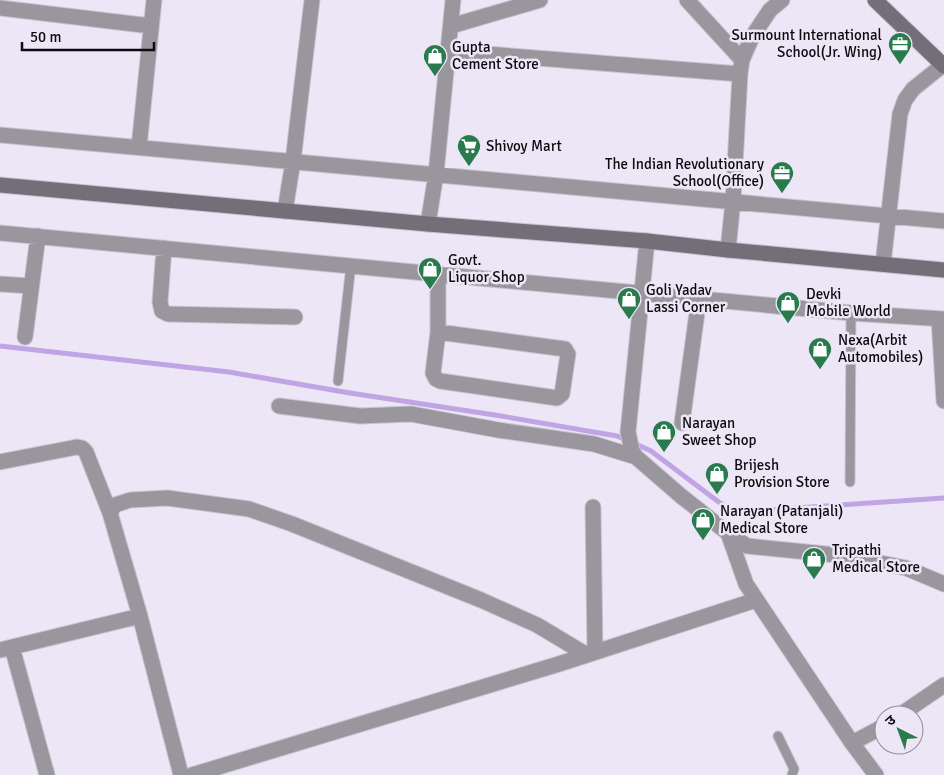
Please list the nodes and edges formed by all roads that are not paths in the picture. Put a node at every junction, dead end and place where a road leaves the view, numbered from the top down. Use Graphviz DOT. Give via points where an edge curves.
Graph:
graph roads {
  1 [pos="154,0"];
  2 [pos="312,0"];
  3 [pos="453,0"];
  4 [pos="540,0"];
  5 [pos="687,0"];
  6 [pos="782,0"];
  7 [pos="876,0"];
  8 [pos="0,8"];
  9 [pos="151,26"];
  10 [pos="451,26"];
  11 [pos="448,51"];
  12 [pos="944,65"];
  13 [pos="741,67"];
  14 [pos="0,134"];
  15 [pos="139,147"];
  16 [pos="292,161"];
  17 [pos="436,174"];
  18 [pos="0,185"];
  19 [pos="733,201"];
  20 [pos="285,211"];
  21 [pos="889,216"];
  22 [pos="944,221"];
  23 [pos="428,224"];
  24 [pos="0,233"];
  25 [pos="38,236"];
  26 [pos="646,241"];
  27 [pos="164,248"];
  28 [pos="728,250"];
  29 [pos="883,264"];
  30 [pos="351,265"];
  31 [pos="944,270"];
  32 [pos="438,273"];
  33 [pos="0,284"];
  34 [pos="31,286"];
  35 [pos="641,292"];
  36 [pos="699,298"];
  37 [pos="851,313"];
  38 [pos="295,317"];
  39 [pos="942,319"];
  40 [pos="438,332"];
  41 [pos="25,337"];
  42 [pos="338,381"];
  43 [pos="944,401"];
  44 [pos="279,406"];
  45 [pos="682,423"];
  46 [pos="634,454"];
  47 [pos="0,462"];
  48 [pos="850,482"];
  49 [pos="594,507"];
  50 [pos="110,513"];
  51 [pos="728,533"];
  52 [pos="944,584"];
  53 [pos="756,600"];
  54 [pos="140,616"];
  55 [pos="6,648"];
  56 [pos="591,654"];
  57 [pos="944,685"];
  58 [pos="915,705"];
  59 [pos="874,731"];
  60 [pos="778,736"];
  61 [pos="852,743"];
  62 [pos="199,774"];
  63 [pos="47,775"];
  64 [pos="181,775"];
  65 [pos="792,775"];
  66 [pos="876,775"];
  1 -- 9 [label="street"];
  2 -- 16 [label="street"];
  3 -- 10 [label="street"];
  4 -- 10 [label="street"];
  5 -- 13 [label="street"];
  6 -- 13 [label="street" via="770,10 752,37"];
  7 -- 12 [label="main road"];
  8 -- 9 [label="street"];
  9 -- 15 [label="street"];
  10 -- 11 [label="street"];
  11 -- 13 [label="street"];
  11 -- 17 [label="street"];
  12 -- 21 [label="street" via="913,89 905,100 900,114"];
  13 -- 19 [label="street"];
  14 -- 15 [label="street"];
  15 -- 16 [label="street"];
  16 -- 17 [label="street"];
  16 -- 20 [label="street"];
  17 -- 19 [label="street"];
  17 -- 23 [label="street"];
  18 -- 20 [label="main road"];
  19 -- 21 [label="street"];
  19 -- 28 [label="street"];
  20 -- 23 [label="main road"];
  21 -- 22 [label="street"];
  21 -- 29 [label="street"];
  23 -- 26 [label="main road"];
  24 -- 25 [label="street"];
  25 -- 27 [label="street"];
  25 -- 34 [label="street"];
  26 -- 28 [label="main road"];
  26 -- 35 [label="street"];
  27 -- 30 [label="street"];
  27 -- 38 [label="street" via="162,311 168,314"];
  28 -- 29 [label="main road"];
  29 -- 31 [label="main road"];
  30 -- 32 [label="street"];
  30 -- 42 [label="lane"];
  32 -- 35 [label="street"];
  32 -- 40 [label="street"];
  33 -- 34 [label="street"];
  34 -- 41 [label="street"];
  35 -- 36 [label="street"];
  35 -- 46 [label="street" via="628,432"];
  36 -- 37 [label="street"];
  36 -- 45 [label="street"];
  37 -- 39 [label="street"];
  37 -- 48 [label="lane"];
  39 -- 43 [label="street"];
  40 -- 40 [label="street" via="433,373 436,379 557,398 562,394 568,354 565,349"];
  44 -- 46 [label="street" via="360,416 411,414 594,444"];
  46 -- 51 [label="street"];
  47 -- 50 [label="street" via="82,448"];
  49 -- 56 [label="street"];
  50 -- 54 [label="street"];
  50 -- 56 [label="street" via="115,505 130,500 167,498 249,509 481,600"];
  51 -- 52 [label="street" via="747,546 846,556 906,568"];
  51 -- 53 [label="street" via="746,584"];
  53 -- 56 [label="street"];
  53 -- 61 [label="street"];
  54 -- 55 [label="street"];
  54 -- 64 [label="street"];
  55 -- 63 [label="street"];
  56 -- 62 [label="street"];
  57 -- 58 [label="street"];
  59 -- 61 [label="street"];
  60 -- 65 [label="lane" via="794,769"];
  61 -- 66 [label="street"];
}
